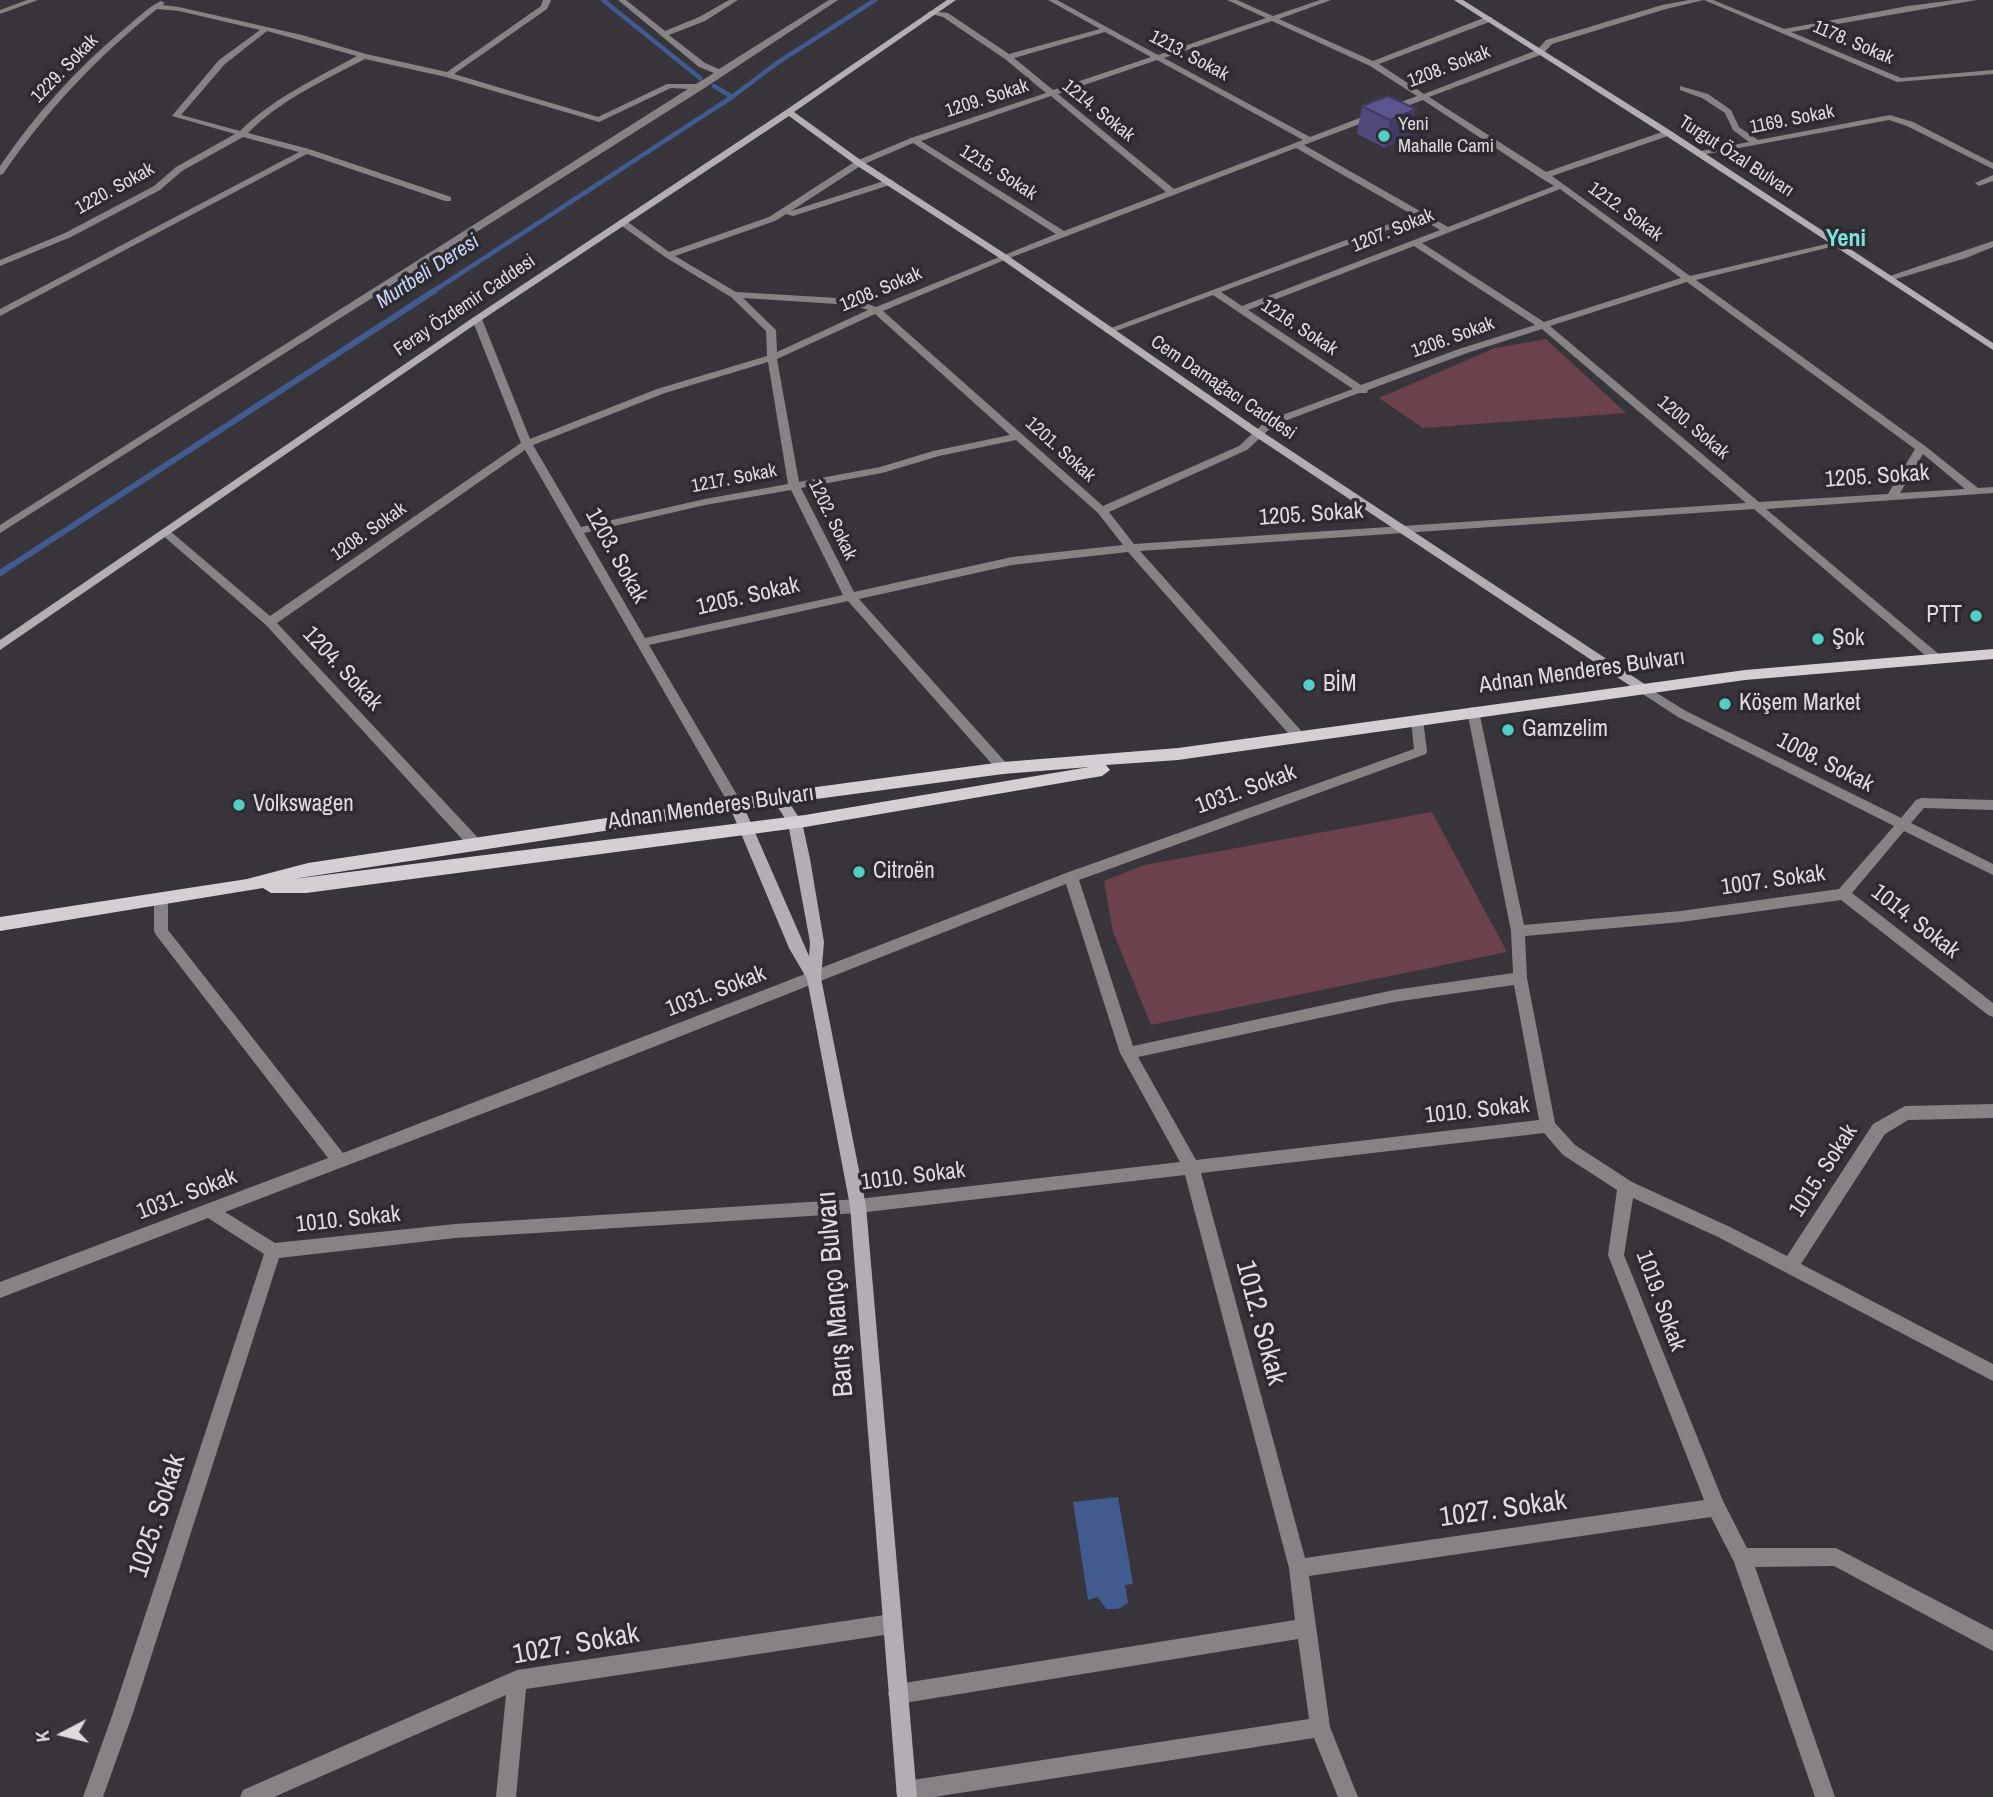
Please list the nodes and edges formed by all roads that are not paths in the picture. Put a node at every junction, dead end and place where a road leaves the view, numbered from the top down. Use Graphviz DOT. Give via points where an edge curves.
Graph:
graph roads {
  1 [pos="34,0"];
  2 [pos="165,0"];
  3 [pos="547,0"];
  4 [pos="622,0"];
  5 [pos="734,0"];
  6 [pos="834,0"];
  7 [pos="952,0"];
  8 [pos="1052,0"];
  9 [pos="1231,0"];
  10 [pos="1327,0"];
  11 [pos="1461,0"];
  12 [pos="1700,0"];
  13 [pos="1707,0"];
  14 [pos="1895,0"];
  15 [pos="1973,0"];
  16 [pos="155,7"];
  17 [pos="1909,8"];
  18 [pos="0,12"];
  19 [pos="931,13"];
  20 [pos="1272,19"];
  21 [pos="1489,19"];
  22 [pos="265,29"];
  23 [pos="1104,30"];
  24 [pos="1784,32"];
  25 [pos="664,34"];
  26 [pos="1540,52"];
  27 [pos="364,57"];
  28 [pos="1008,57"];
  29 [pos="1159,57"];
  30 [pos="1373,64"];
  31 [pos="1993,72"];
  32 [pos="721,73"];
  33 [pos="448,75"];
  34 [pos="700,87"];
  35 [pos="1683,88"];
  36 [pos="1052,94"];
  37 [pos="1421,95"];
  38 [pos="789,112"];
  39 [pos="1668,133"];
  40 [pos="242,134"];
  41 [pos="914,140"];
  42 [pos="1310,140"];
  43 [pos="1756,143"];
  44 [pos="1297,145"];
  45 [pos="306,151"];
  46 [pos="1699,154"];
  47 [pos="859,163"];
  48 [pos="1993,166"];
  49 [pos="0,172"];
  50 [pos="1544,176"];
  51 [pos="1993,178"];
  52 [pos="890,182"];
  53 [pos="1979,183"];
  54 [pos="1561,187"];
  55 [pos="1172,192"];
  56 [pos="448,199"];
  57 [pos="1420,215"];
  58 [pos="772,219"];
  59 [pos="622,222"];
  60 [pos="1445,229"];
  61 [pos="1064,235"];
  62 [pos="1414,242"];
  63 [pos="1836,243"];
  64 [pos="1993,244"];
  65 [pos="668,255"];
  66 [pos="1004,257"];
  67 [pos="0,263"];
  68 [pos="1889,278"];
  69 [pos="1688,279"];
  70 [pos="1216,293"];
  71 [pos="734,295"];
  72 [pos="876,310"];
  73 [pos="1240,310"];
  74 [pos="0,313"];
  75 [pos="477,319"];
  76 [pos="1545,327"];
  77 [pos="1108,331"];
  78 [pos="1993,347"];
  79 [pos="772,358"];
  80 [pos="1363,391"];
  81 [pos="1257,433"];
  82 [pos="1018,436"];
  83 [pos="527,444"];
  84 [pos="1921,447"];
  85 [pos="794,485"];
  86 [pos="1993,490"];
  87 [pos="1975,491"];
  88 [pos="1892,497"];
  89 [pos="1759,507"];
  90 [pos="1102,511"];
  91 [pos="0,530"];
  92 [pos="1403,530"];
  93 [pos="579,531"];
  94 [pos="166,533"];
  95 [pos="1131,548"];
  96 [pos="849,595"];
  97 [pos="270,622"];
  98 [pos="641,643"];
  99 [pos="0,646"];
  100 [pos="1993,654"];
  101 [pos="1937,659"];
  102 [pos="1642,688"];
  103 [pos="1474,711"];
  104 [pos="1417,720"];
  105 [pos="1300,738"];
  106 [pos="1178,754"];
  107 [pos="1003,768"];
  108 [pos="779,797"];
  109 [pos="736,805"];
  110 [pos="1993,805"];
  111 [pos="794,822"];
  112 [pos="1903,826"];
  113 [pos="748,829"];
  114 [pos="476,845"];
  115 [pos="1993,870"];
  116 [pos="1071,877"];
  117 [pos="247,886"];
  118 [pos="1843,894"];
  119 [pos="161,899"];
  120 [pos="0,924"];
  121 [pos="1518,931"];
  122 [pos="814,978"];
  123 [pos="1520,978"];
  124 [pos="1993,1011"];
  125 [pos="1128,1053"];
  126 [pos="1993,1111"];
  127 [pos="1548,1126"];
  128 [pos="340,1161"];
  129 [pos="1191,1166"];
  130 [pos="1626,1187"];
  131 [pos="858,1206"];
  132 [pos="210,1211"];
  133 [pos="273,1251"];
  134 [pos="1788,1267"];
  135 [pos="0,1290"];
  136 [pos="1993,1373"];
  137 [pos="1716,1507"];
  138 [pos="1742,1558"];
  139 [pos="1297,1568"];
  140 [pos="891,1624"];
  141 [pos="1305,1628"];
  142 [pos="1993,1641"];
  143 [pos="517,1680"];
  144 [pos="898,1694"];
  145 [pos="1320,1727"];
  146 [pos="907,1794"];
  147 [pos="93,1797"];
  148 [pos="250,1797"];
  149 [pos="506,1797"];
  150 [pos="1348,1797"];
  151 [pos="1825,1797"];
  1 -- 18 [label="street"];
  2 -- 16 [label="street, 1229. Sokak"];
  3 -- 33 [label="street" via="544,7"];
  4 -- 25 [label="street"];
  5 -- 25 [label="street"];
  6 -- 32 [label="street"];
  7 -- 19 [label="street, Feray Özdemir Caddesi"];
  8 -- 23 [label="street, 1213. Sokak"];
  9 -- 20 [label="street, 1212. Sokak"];
  10 -- 20 [label="street, 1209. Sokak"];
  11 -- 21 [label="street, Turgut Özal Bulvarı"];
  12 -- 26 [label="street, 1208. Sokak" via="1549,42"];
  13 -- 24 [label="street, 1178. Sokak"];
  14 -- 17 [label="street"];
  15 -- 17 [label="street"];
  16 -- 22 [label="street"];
  16 -- 49 [label="street, 1229. Sokak" via="57,96"];
  17 -- 24 [label="street"];
  19 -- 28 [label="street, 1214. Sokak" via="945,15"];
  19 -- 38 [label="street, Feray Özdemir Caddesi"];
  20 -- 29 [label="street, 1209. Sokak"];
  20 -- 30 [label="street, 1212. Sokak"];
  21 -- 26 [label="street, Turgut Özal Bulvarı"];
  21 -- 30 [label="street"];
  22 -- 27 [label="street"];
  22 -- 40 [label="street" via="222,62 176,116"];
  23 -- 28 [label="street"];
  23 -- 29 [label="street, 1213. Sokak"];
  24 -- 31 [label="street, 1178. Sokak" via="1900,80"];
  25 -- 32 [label="street" via="702,65"];
  26 -- 37 [label="street, 1208. Sokak"];
  26 -- 39 [label="street, Turgut Özal Bulvarı"];
  27 -- 33 [label="street"];
  27 -- 40 [label="street, 1220. Sokak" via="306,87"];
  28 -- 36 [label="street, 1214. Sokak"];
  29 -- 36 [label="street, 1209. Sokak"];
  29 -- 42 [label="street, 1213. Sokak"];
  30 -- 37 [label="street, 1212. Sokak"];
  32 -- 34 [label="street"];
  33 -- 34 [label="street" via="598,120 670,86"];
  34 -- 91 [label="street"];
  35 -- 43 [label="street" via="1728,112 1736,128"];
  36 -- 41 [label="street, 1209. Sokak"];
  36 -- 55 [label="street, 1214. Sokak"];
  37 -- 42 [label="street, 1208. Sokak"];
  37 -- 50 [label="street, 1212. Sokak"];
  38 -- 47 [label="street, Cem Damağacı Caddesi"];
  38 -- 59 [label="street, Feray Özdemir Caddesi"];
  39 -- 46 [label="street, Turgut Özal Bulvarı"];
  39 -- 50 [label="street"];
  40 -- 45 [label="street"];
  40 -- 67 [label="street, 1220. Sokak" via="179,169 157,188 68,235"];
  41 -- 47 [label="street, 1209. Sokak"];
  41 -- 61 [label="street, 1215. Sokak"];
  42 -- 44 [label="street, 1208. Sokak"];
  43 -- 46 [label="street, 1169. Sokak"];
  43 -- 48 [label="street, 1169. Sokak" via="1890,117"];
  44 -- 55 [label="street, 1208. Sokak"];
  44 -- 57 [label="street"];
  45 -- 56 [label="street"];
  45 -- 74 [label="street"];
  46 -- 63 [label="street, Turgut Özal Bulvarı"];
  47 -- 52 [label="street, Cem Damağacı Caddesi"];
  47 -- 58 [label="street, 1209. Sokak"];
  50 -- 54 [label="street, 1212. Sokak"];
  51 -- 53 [label="street"];
  52 -- 58 [label="street"];
  52 -- 66 [label="street, Cem Damağacı Caddesi"];
  54 -- 60 [label="street, 1207. Sokak"];
  54 -- 69 [label="street, 1212. Sokak"];
  55 -- 61 [label="street, 1208. Sokak"];
  57 -- 60 [label="street"];
  57 -- 70 [label="street, 1207. Sokak"];
  58 -- 65 [label="street, 1209. Sokak"];
  59 -- 65 [label="street, 1202. Sokak"];
  59 -- 75 [label="street, Feray Özdemir Caddesi"];
  60 -- 62 [label="street, 1207. Sokak"];
  61 -- 66 [label="street, 1208. Sokak"];
  62 -- 73 [label="street, 1207. Sokak"];
  62 -- 76 [label="street, 1200. Sokak"];
  63 -- 68 [label="street, Turgut Özal Bulvarı"];
  63 -- 69 [label="street, 1206. Sokak"];
  64 -- 68 [label="street"];
  65 -- 71 [label="street, 1202. Sokak"];
  66 -- 72 [label="street, 1208. Sokak"];
  66 -- 77 [label="street, Cem Damağacı Caddesi"];
  68 -- 78 [label="street, Turgut Özal Bulvarı"];
  69 -- 76 [label="street, 1206. Sokak"];
  69 -- 84 [label="street, 1212. Sokak"];
  70 -- 73 [label="street, 1216. Sokak"];
  70 -- 77 [label="street, 1207. Sokak"];
  71 -- 72 [label="street, 1201. Sokak" via="854,302"];
  71 -- 79 [label="street, 1202. Sokak" via="771,330"];
  72 -- 79 [label="street, 1208. Sokak"];
  72 -- 82 [label="street, 1201. Sokak"];
  73 -- 80 [label="street, 1216. Sokak"];
  75 -- 83 [label="street, 1203. Sokak"];
  75 -- 94 [label="street, Feray Özdemir Caddesi"];
  76 -- 80 [label="street, 1206. Sokak" via="1463,351"];
  76 -- 89 [label="street, 1200. Sokak"];
  77 -- 81 [label="street, Cem Damağacı Caddesi"];
  79 -- 83 [label="street, 1208. Sokak" via="660,391"];
  79 -- 85 [label="street, 1202. Sokak"];
  80 -- 81 [label="street, 1206. Sokak" via="1270,423"];
  81 -- 90 [label="street, 1206. Sokak" via="1243,448"];
  81 -- 92 [label="street, Cem Damağacı Caddesi"];
  82 -- 85 [label="street, 1217. Sokak" via="883,470"];
  82 -- 90 [label="street, 1201. Sokak"];
  83 -- 93 [label="street, 1203. Sokak"];
  83 -- 97 [label="street, 1208. Sokak"];
  84 -- 87 [label="street, 1212. Sokak"];
  84 -- 88 [label="street"];
  85 -- 93 [label="street, 1217. Sokak"];
  85 -- 96 [label="street, 1202. Sokak"];
  86 -- 87 [label="street, 1205. Sokak"];
  87 -- 88 [label="street, 1205. Sokak"];
  88 -- 89 [label="street, 1205. Sokak"];
  89 -- 92 [label="street, 1205. Sokak"];
  89 -- 101 [label="street, 1200. Sokak"];
  90 -- 95 [label="street, 1201. Sokak"];
  92 -- 95 [label="street, 1205. Sokak"];
  92 -- 102 [label="street, Cem Damağacı Caddesi"];
  93 -- 98 [label="street, 1203. Sokak"];
  94 -- 97 [label="street, 1204. Sokak"];
  94 -- 99 [label="street, Feray Özdemir Caddesi"];
  95 -- 96 [label="street, 1205. Sokak" via="1012,561"];
  95 -- 105 [label="street, 1201. Sokak"];
  96 -- 98 [label="street, 1205. Sokak"];
  96 -- 107 [label="street, 1202. Sokak"];
  97 -- 114 [label="street, 1204. Sokak"];
  98 -- 109 [label="street, 1203. Sokak"];
  100 -- 101 [label="main road, Adnan Menderes Bulvarı"];
  101 -- 102 [label="main road, Adnan Menderes Bulvarı"];
  102 -- 103 [label="main road, Adnan Menderes Bulvarı"];
  102 -- 112 [label="street, 1008. Sokak" via="1682,714"];
  103 -- 104 [label="main road, Adnan Menderes Bulvarı"];
  103 -- 121 [label="street"];
  104 -- 105 [label="main road, Adnan Menderes Bulvarı"];
  104 -- 116 [label="street, 1031. Sokak" via="1421,751"];
  105 -- 106 [label="main road, Adnan Menderes Bulvarı"];
  106 -- 107 [label="main road, Adnan Menderes Bulvarı"];
  106 -- 111 [label="main road, Adnan Menderes Bulvarı" via="1013,788"];
  107 -- 108 [label="main road, Adnan Menderes Bulvarı"];
  108 -- 109 [label="main road, Adnan Menderes Bulvarı"];
  108 -- 111 [label="street"];
  109 -- 113 [label="street, Barış Manço Bulvarı"];
  109 -- 114 [label="main road, Adnan Menderes Bulvarı"];
  110 -- 112 [label="street, 1007. Sokak" via="1921,803"];
  111 -- 113 [label="main road, Adnan Menderes Bulvarı"];
  111 -- 122 [label="street" via="817,942"];
  112 -- 115 [label="street, 1008. Sokak"];
  112 -- 118 [label="street, 1007. Sokak"];
  113 -- 117 [label="main road, Adnan Menderes Bulvarı" via="306,886"];
  113 -- 122 [label="street, Barış Manço Bulvarı" via="796,948"];
  114 -- 117 [label="main road, Adnan Menderes Bulvarı" via="308,869"];
  116 -- 122 [label="street, 1031. Sokak"];
  116 -- 125 [label="street, 1012. Sokak"];
  117 -- 119 [label="main road, Adnan Menderes Bulvarı"];
  118 -- 121 [label="street, 1007. Sokak" via="1582,928"];
  118 -- 124 [label="street, 1014. Sokak"];
  119 -- 120 [label="main road, Adnan Menderes Bulvarı"];
  119 -- 128 [label="street" via="161,931"];
  121 -- 123 [label="street"];
  122 -- 128 [label="street, 1031. Sokak"];
  122 -- 131 [label="street, Barış Manço Bulvarı"];
  123 -- 125 [label="street" via="1394,996"];
  123 -- 127 [label="street"];
  125 -- 129 [label="street, 1012. Sokak"];
  126 -- 134 [label="street, 1015. Sokak" via="1905,1113 1879,1129"];
  127 -- 129 [label="street, 1010. Sokak"];
  127 -- 130 [label="street" via="1569,1150"];
  128 -- 132 [label="street, 1031. Sokak"];
  129 -- 131 [label="street, 1010. Sokak"];
  129 -- 139 [label="street, 1012. Sokak"];
  130 -- 134 [label="street"];
  130 -- 137 [label="street, 1019. Sokak" via="1616,1255"];
  131 -- 133 [label="street, 1010. Sokak" via="455,1231"];
  131 -- 140 [label="street, Barış Manço Bulvarı"];
  132 -- 133 [label="street, 1010. Sokak"];
  132 -- 135 [label="street, 1031. Sokak"];
  133 -- 147 [label="street, 1025. Sokak"];
  134 -- 136 [label="street"];
  137 -- 138 [label="street, 1019. Sokak"];
  137 -- 139 [label="street, 1027. Sokak"];
  138 -- 142 [label="street" via="1836,1557"];
  138 -- 151 [label="street, 1019. Sokak"];
  139 -- 141 [label="street, 1012. Sokak"];
  140 -- 143 [label="street, 1027. Sokak"];
  140 -- 144 [label="street, Barış Manço Bulvarı"];
  141 -- 144 [label="street"];
  141 -- 145 [label="street, 1012. Sokak"];
  143 -- 148 [label="street, 1027. Sokak"];
  143 -- 149 [label="street"];
  144 -- 146 [label="street, Barış Manço Bulvarı"];
  145 -- 146 [label="street"];
  145 -- 150 [label="street, 1012. Sokak"];
}
